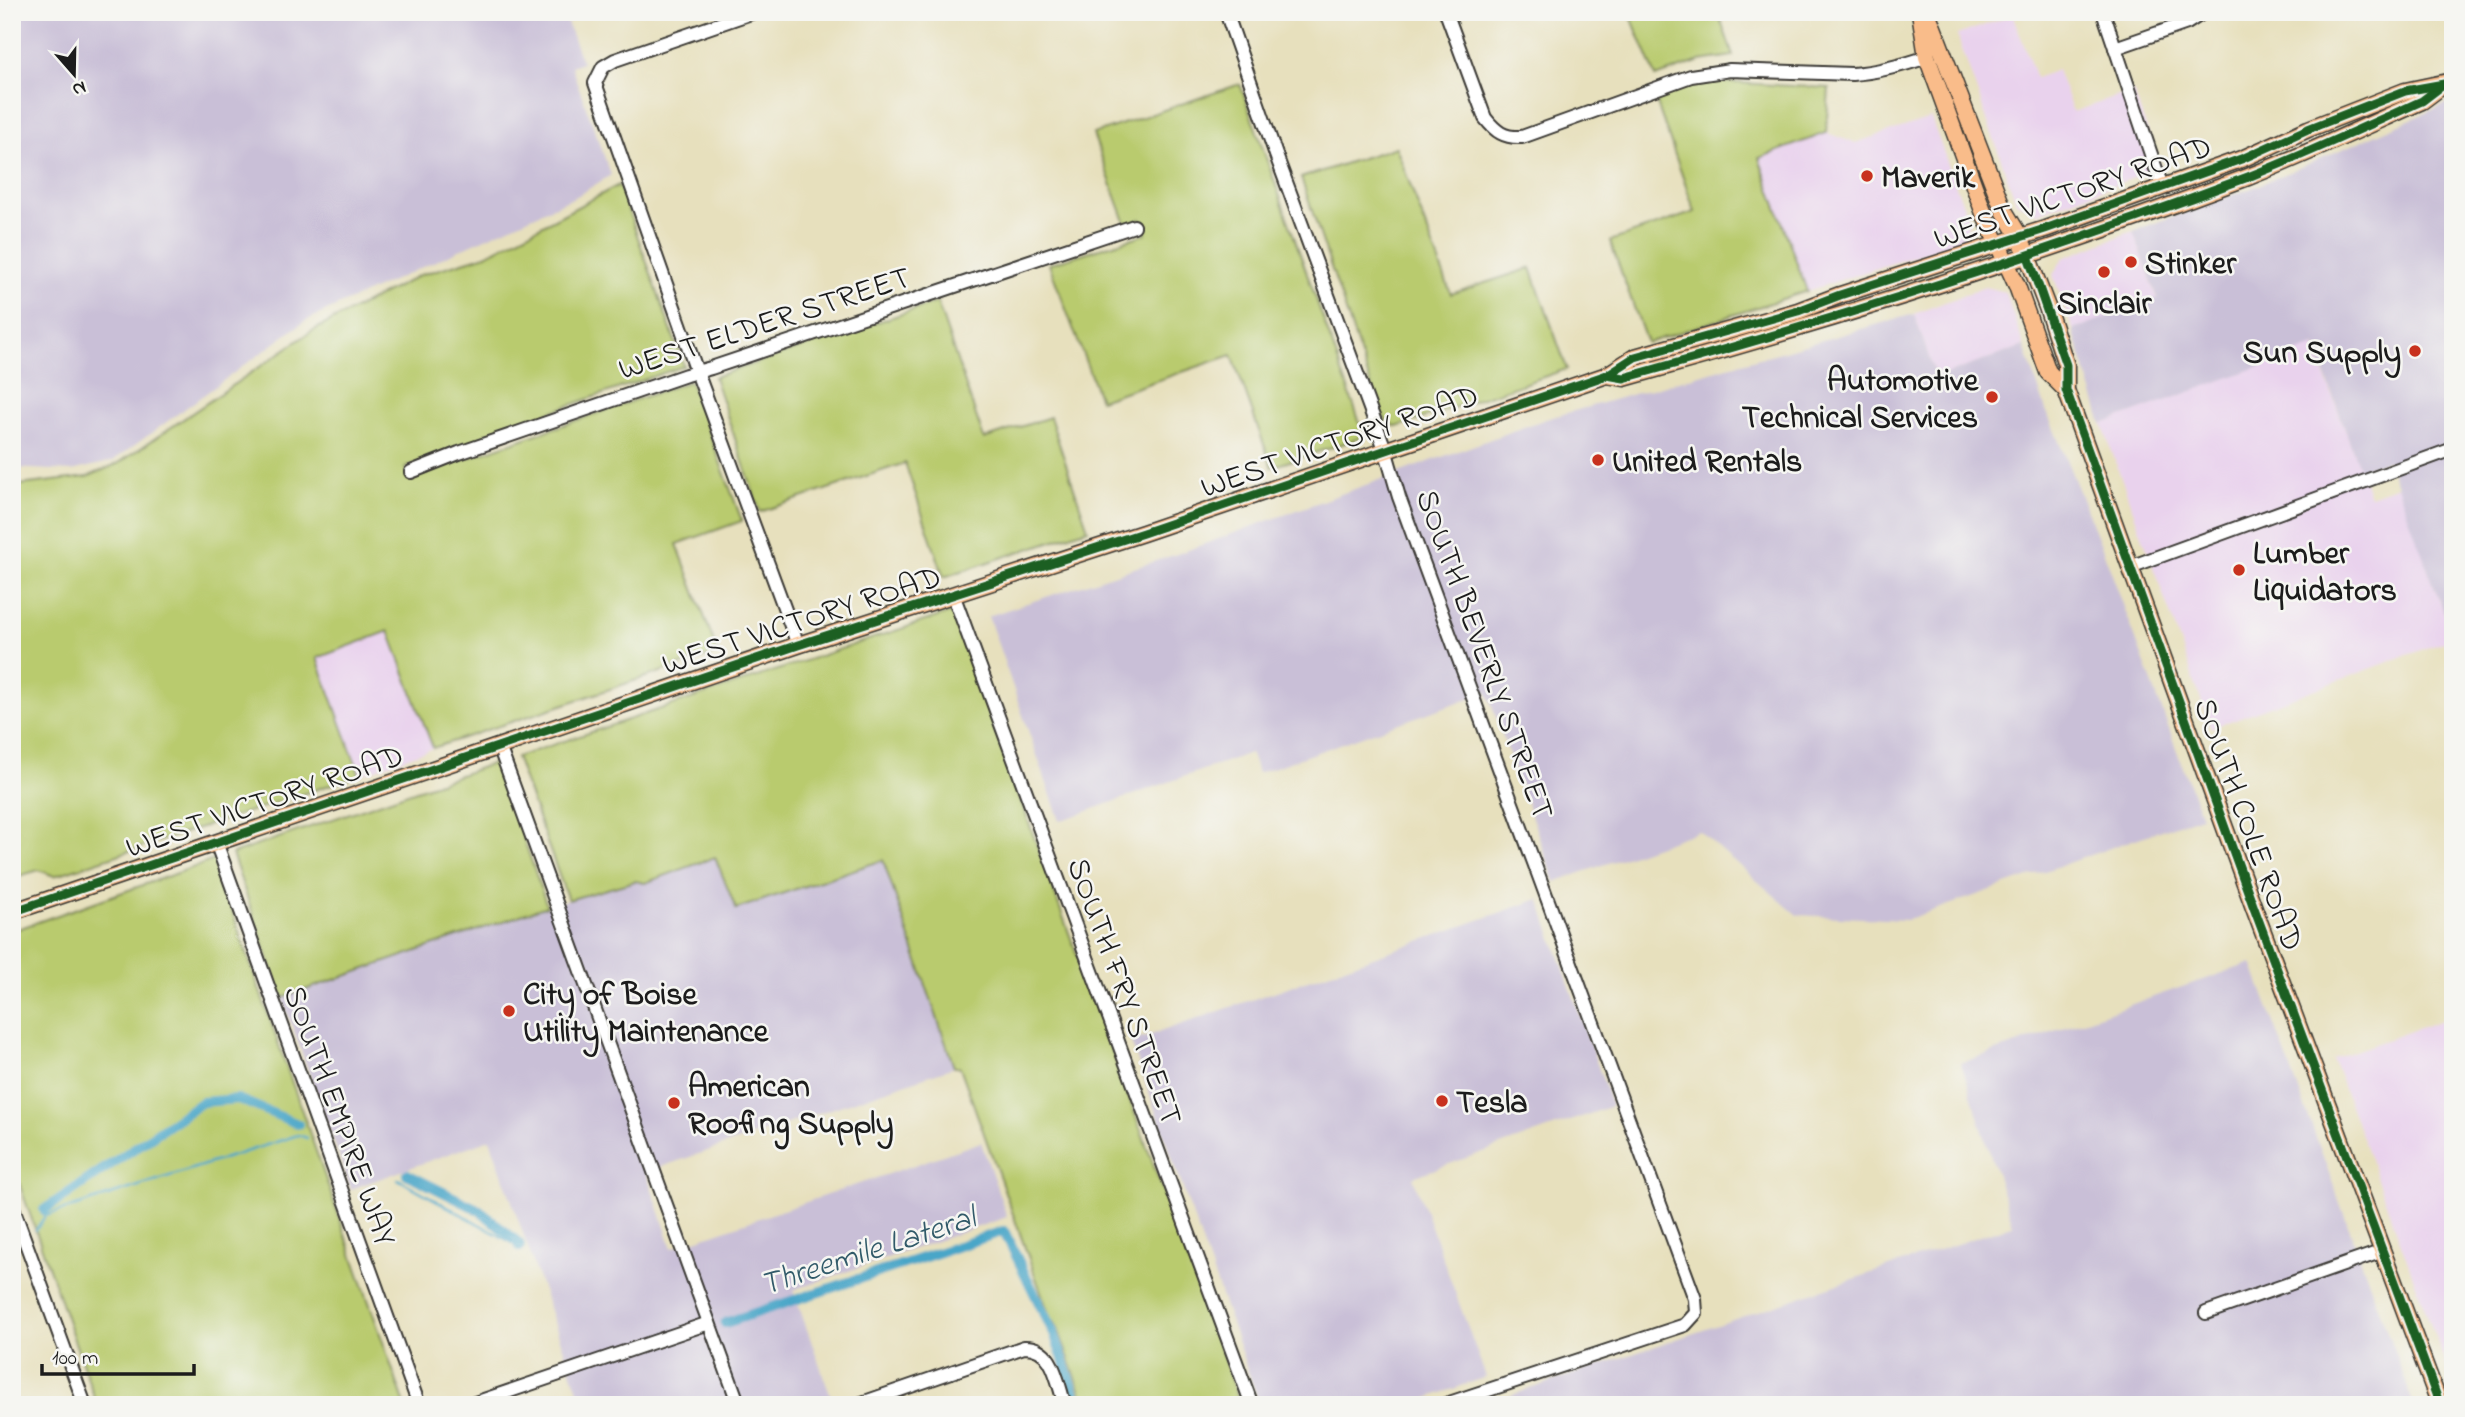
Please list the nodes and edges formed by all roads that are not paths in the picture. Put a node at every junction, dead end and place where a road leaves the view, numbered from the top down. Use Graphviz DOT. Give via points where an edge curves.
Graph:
graph roads {
  1 [pos="754,12"];
  2 [pos="1226,12"];
  3 [pos="1446,12"];
  4 [pos="1920,12"];
  5 [pos="1927,12"];
  6 [pos="2103,12"];
  7 [pos="2204,12"];
  8 [pos="2115,48"];
  9 [pos="1927,57"];
  10 [pos="1955,83"];
  11 [pos="2448,83"];
  12 [pos="2405,91"];
  13 [pos="2362,108"];
  14 [pos="2352,132"];
  15 [pos="2315,148"];
  16 [pos="2162,187"];
  17 [pos="1134,226"];
  18 [pos="2020,237"];
  19 [pos="1998,244"];
  20 [pos="2028,256"];
  21 [pos="2007,263"];
  22 [pos="1713,336"];
  23 [pos="1661,368"];
  24 [pos="697,372"];
  25 [pos="1607,375"];
  26 [pos="2066,390"];
  27 [pos="1385,449"];
  28 [pos="2453,449"];
  29 [pos="411,472"];
  30 [pos="2130,567"];
  31 [pos="953,594"];
  32 [pos="798,645"];
  33 [pos="499,746"];
  34 [pos="216,842"];
  35 [pos="12,912"];
  36 [pos="12,1205"];
  37 [pos="2383,1251"];
  38 [pos="2206,1313"];
  39 [pos="709,1324"];
  40 [pos="85,1405"];
  41 [pos="419,1405"];
  42 [pos="469,1405"];
  43 [pos="738,1405"];
  44 [pos="856,1405"];
  45 [pos="1065,1405"];
  46 [pos="1252,1405"];
  47 [pos="1443,1405"];
  48 [pos="2440,1405"];
  1 -- 24 [label="street" via="615,60 597,75 596,88"];
  2 -- 27 [label="street, SOUTH BEVERLY STREET"];
  3 -- 9 [label="street" via="1485,118 1497,132 1509,137 1522,137 1691,76 1730,70 1862,73"];
  4 -- 9 [label="main road, SOUTH COLE ROAD"];
  5 -- 10 [label="main road, SOUTH COLE ROAD"];
  6 -- 8 [label="street"];
  7 -- 8 [label="street" via="2187,23"];
  8 -- 16 [label="street"];
  9 -- 10 [label="main road, SOUTH COLE ROAD" via="1942,65"];
  9 -- 19 [label="main road, SOUTH COLE ROAD"];
  10 -- 18 [label="main road, SOUTH COLE ROAD" via="2003,209"];
  11 -- 12 [label="main road, WEST VICTORY ROAD"];
  11 -- 14 [label="main road, WEST VICTORY ROAD" via="2422,101"];
  12 -- 13 [label="main road, WEST VICTORY ROAD"];
  12 -- 14 [label="main road, WEST VICTORY ROAD" via="2403,101 2376,112"];
  13 -- 15 [label="main road, WEST VICTORY ROAD" via="2319,137"];
  13 -- 16 [label="main road, WEST VICTORY ROAD"];
  14 -- 15 [label="main road, WEST VICTORY ROAD"];
  15 -- 20 [label="main road, WEST VICTORY ROAD"];
  16 -- 18 [label="main road, WEST VICTORY ROAD"];
  17 -- 24 [label="street, WEST ELDER STREET"];
  18 -- 19 [label="main road, WEST VICTORY ROAD"];
  18 -- 20 [label="main road, SOUTH COLE ROAD"];
  19 -- 21 [label="main road, SOUTH COLE ROAD"];
  19 -- 22 [label="main road, WEST VICTORY ROAD"];
  20 -- 21 [label="main road, WEST VICTORY ROAD"];
  20 -- 26 [label="main road, SOUTH COLE ROAD" via="2066,365"];
  21 -- 23 [label="main road, WEST VICTORY ROAD"];
  21 -- 26 [label="main road, SOUTH COLE ROAD" via="2048,372"];
  22 -- 23 [label="main road, WEST VICTORY ROAD" via="1663,358"];
  22 -- 25 [label="main road, WEST VICTORY ROAD" via="1635,358"];
  23 -- 25 [label="main road, WEST VICTORY ROAD" via="1624,378"];
  24 -- 29 [label="street, WEST ELDER STREET"];
  24 -- 32 [label="street"];
  25 -- 27 [label="main road, WEST VICTORY ROAD"];
  26 -- 30 [label="main road, SOUTH COLE ROAD"];
  27 -- 31 [label="main road, WEST VICTORY ROAD"];
  27 -- 47 [label="street, SOUTH BEVERLY STREET" via="1691,1286 1696,1313 1685,1325"];
  28 -- 30 [label="street"];
  30 -- 37 [label="main road, SOUTH COLE ROAD"];
  31 -- 32 [label="main road, WEST VICTORY ROAD"];
  31 -- 46 [label="street, SOUTH FRY STREET"];
  32 -- 33 [label="main road, WEST VICTORY ROAD"];
  33 -- 34 [label="main road, WEST VICTORY ROAD"];
  33 -- 39 [label="street"];
  34 -- 35 [label="main road, WEST VICTORY ROAD"];
  34 -- 41 [label="street, SOUTH EMPIRE WAY"];
  36 -- 40 [label="street"];
  37 -- 38 [label="street"];
  37 -- 48 [label="main road, SOUTH COLE ROAD"];
  39 -- 42 [label="street"];
  39 -- 43 [label="street"];
  44 -- 45 [label="street" via="1024,1347 1040,1350 1050,1360"];
}
